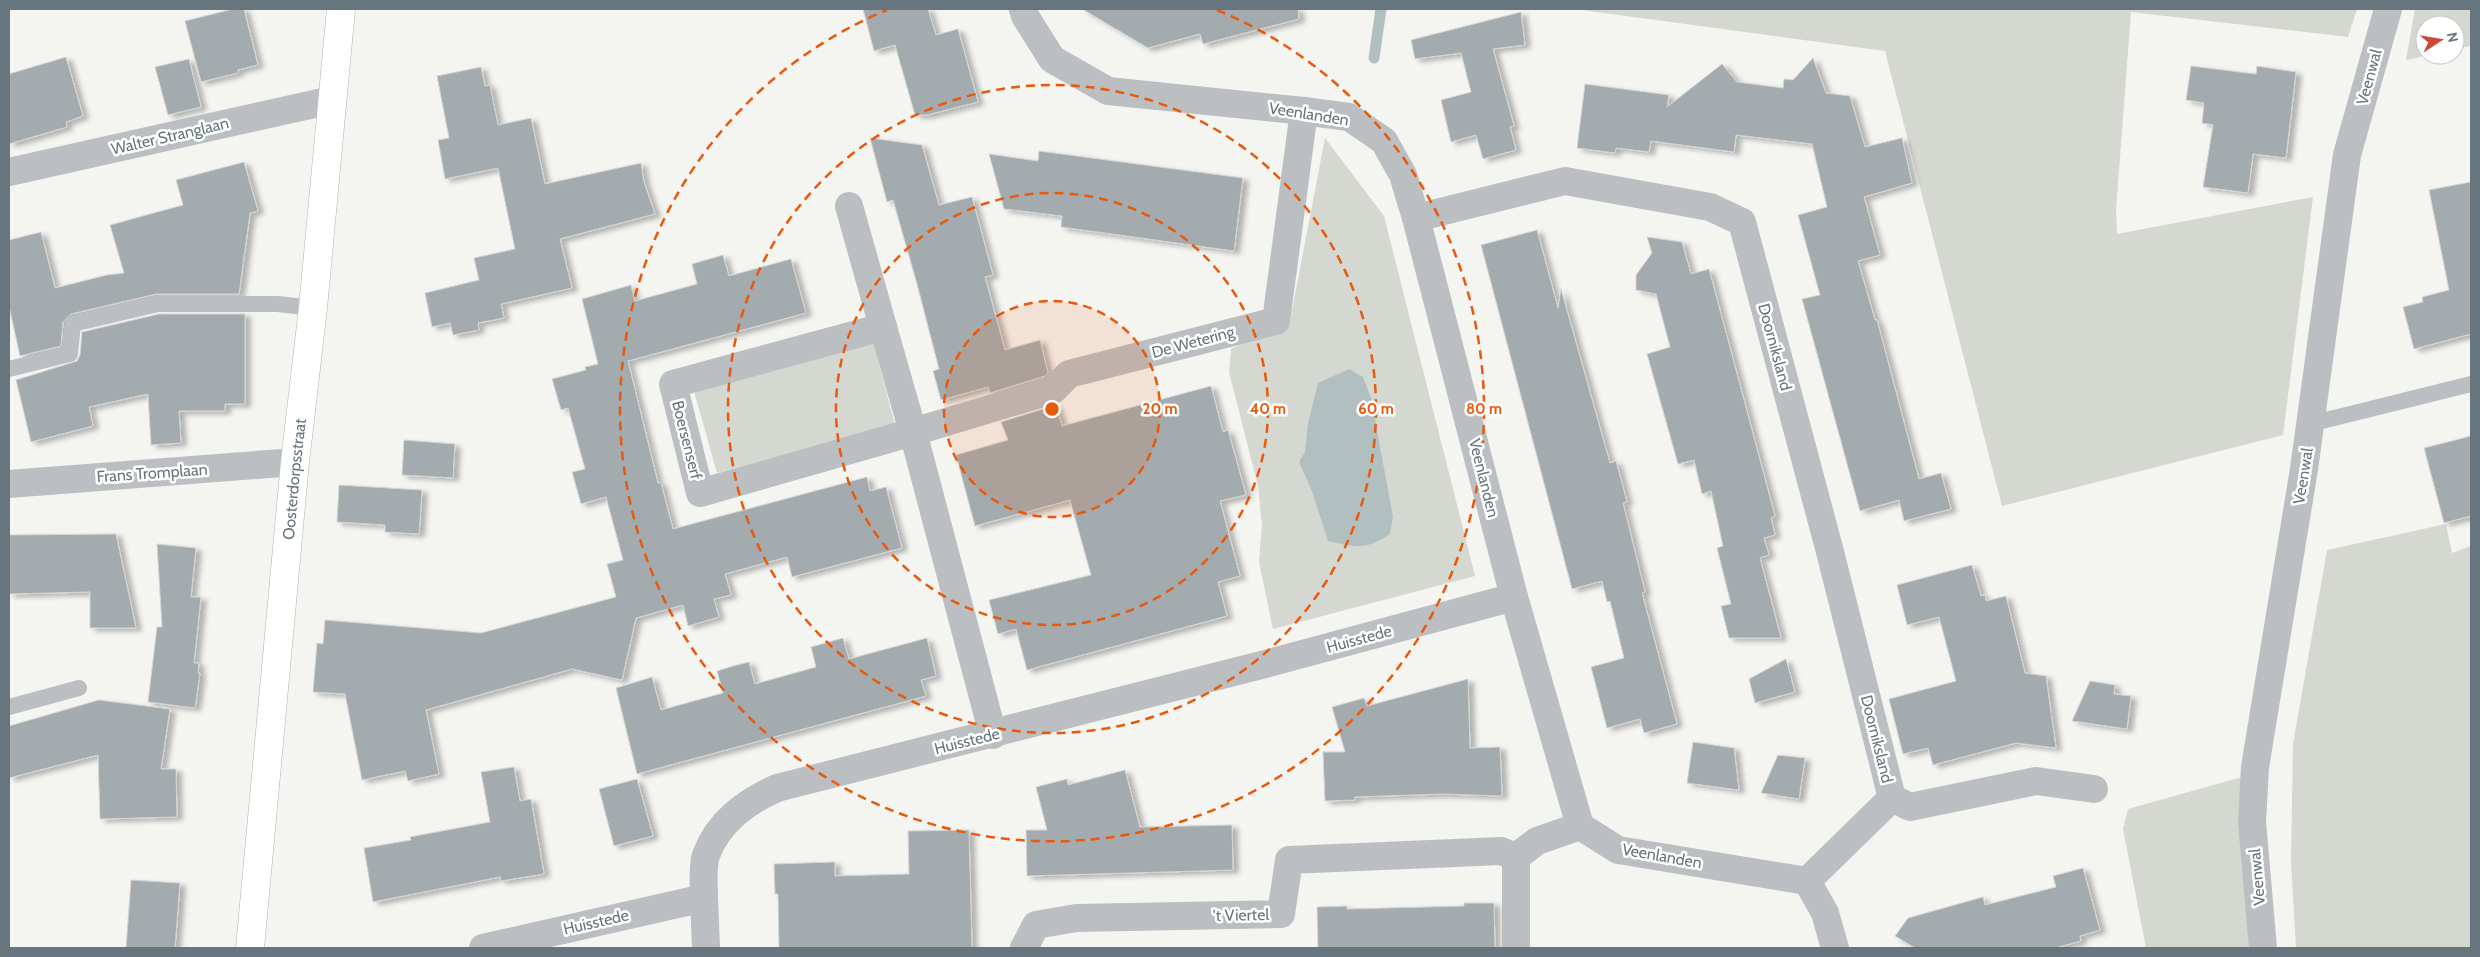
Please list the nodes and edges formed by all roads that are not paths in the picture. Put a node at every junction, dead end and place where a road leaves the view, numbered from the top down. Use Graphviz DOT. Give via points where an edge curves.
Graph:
graph roads {
  1 [pos="341,9"];
  2 [pos="1023,9"];
  3 [pos="2388,9"];
  4 [pos="332,100"];
  5 [pos="1304,111"];
  6 [pos="9,172"];
  7 [pos="850,206"];
  8 [pos="1416,218"];
  9 [pos="313,308"];
  10 [pos="883,327"];
  11 [pos="9,369"];
  12 [pos="2471,384"];
  13 [pos="2310,424"];
  14 [pos="913,432"];
  15 [pos="295,462"];
  16 [pos="9,482"];
  17 [pos="1514,596"];
  18 [pos="79,688"];
  19 [pos="9,707"];
  20 [pos="993,735"];
  21 [pos="2094,789"];
  22 [pos="1892,798"];
  23 [pos="1580,826"];
  24 [pos="1516,857"];
  25 [pos="1807,881"];
  26 [pos="704,898"];
  27 [pos="250,948"];
  28 [pos="483,948"];
  29 [pos="706,948"];
  30 [pos="1024,948"];
  31 [pos="1516,948"];
  32 [pos="1835,948"];
  33 [pos="2263,948"];
  1 -- 4 [label="street, Oosterdorpsstraat"];
  2 -- 5 [label="street, Veenlanden" via="1052,59 1108,91"];
  3 -- 13 [label="street, Veenwal" via="2347,155"];
  4 -- 6 [label="street, Walter Stranglaan"];
  4 -- 9 [label="street, Oosterdorpsstraat"];
  5 -- 8 [label="street, Veenlanden" via="1349,117 1384,141 1403,175"];
  5 -- 14 [label="street, De Wetering" via="1276,320 1069,374 1053,390"];
  7 -- 10 [label="street"];
  8 -- 17 [label="street, Veenlanden"];
  8 -- 22 [label="street, Doorniksland" via="1565,181 1710,208 1742,222"];
  9 -- 11 [label="lane" via="278,304 158,304 73,324 70,354"];
  9 -- 15 [label="street, Oosterdorpsstraat"];
  10 -- 14 [label="street"];
  10 -- 14 [label="street, Boersenserf" via="673,384 700,493"];
  12 -- 13 [label="lane"];
  13 -- 33 [label="street, Veenwal" via="2255,767 2252,822"];
  14 -- 20 [label="street"];
  15 -- 16 [label="street, Frans Tromplaan"];
  15 -- 27 [label="street, Oosterdorpsstraat"];
  17 -- 20 [label="street, Huisstede"];
  17 -- 23 [label="street, Veenlanden"];
  18 -- 19 [label="lane"];
  20 -- 26 [label="street, Huisstede" via="777,788 750,800 721,828 706,856"];
  21 -- 22 [label="street, Doorniksland" via="2036,781 1910,807"];
  22 -- 25 [label="street, Doorniksland"];
  23 -- 24 [label="street" via="1537,841"];
  23 -- 25 [label="street, Veenlanden" via="1618,850"];
  24 -- 30 [label="street, 't Viertel" via="1501,850 1289,860 1281,914 1076,918 1036,925"];
  24 -- 31 [label="street"];
  25 -- 32 [label="street" via="1825,913"];
  26 -- 28 [label="street, Huisstede"];
  26 -- 29 [label="street"];
}
